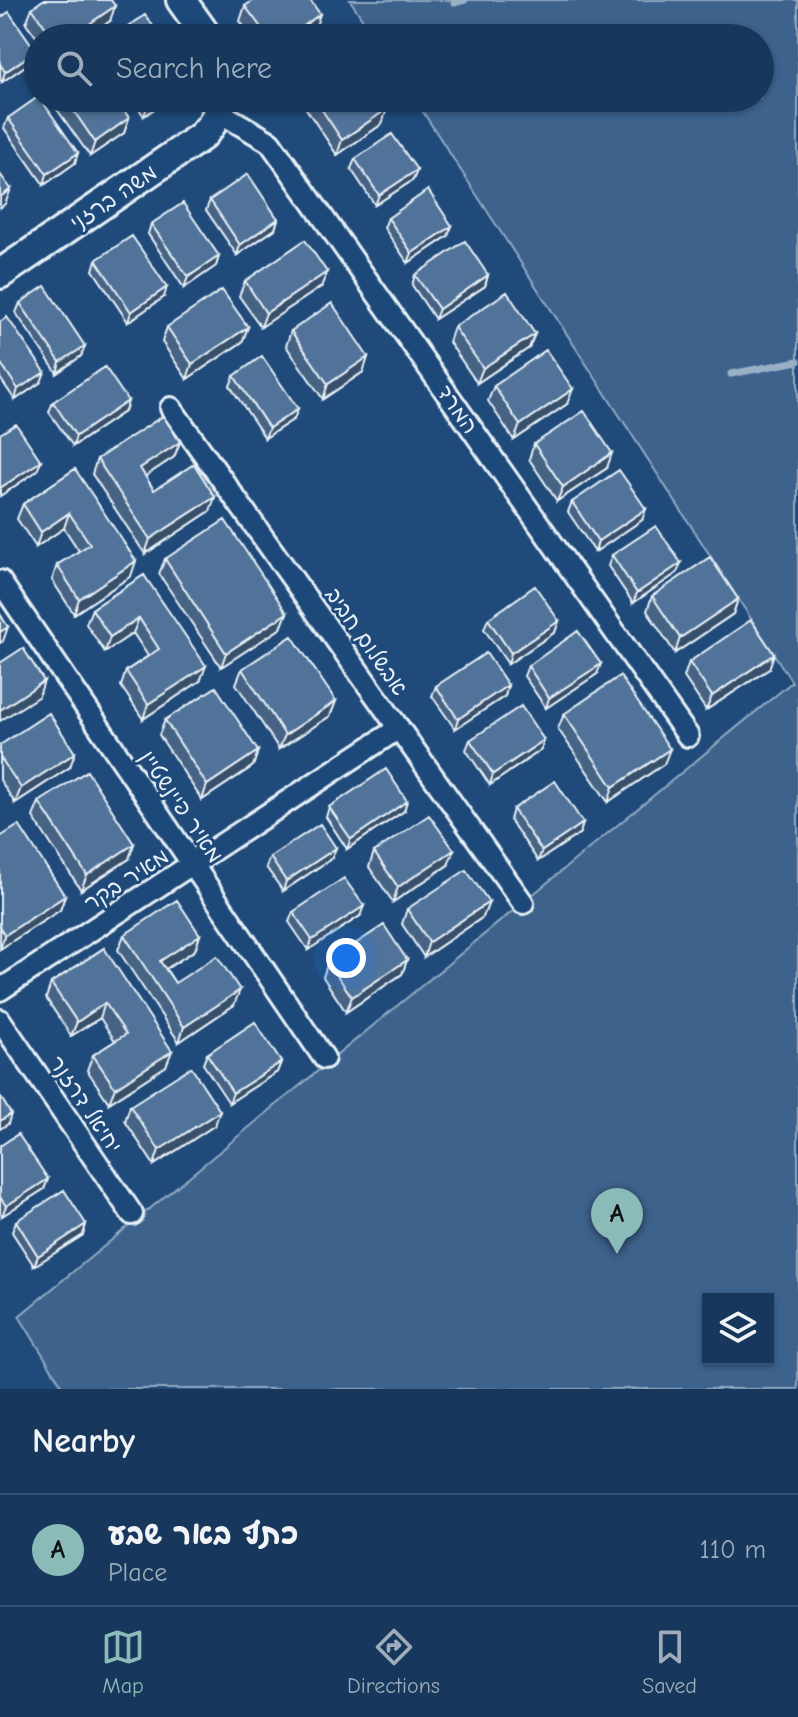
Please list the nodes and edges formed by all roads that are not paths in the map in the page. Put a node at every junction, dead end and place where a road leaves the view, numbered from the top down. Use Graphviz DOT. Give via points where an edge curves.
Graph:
graph roads {
  1 [pos="181,0"];
  2 [pos="198,24"];
  3 [pos="217,112"];
  4 [pos="229,112"];
  5 [pos="0,274"];
  6 [pos="171,408"];
  7 [pos="0,581"];
  8 [pos="399,728"];
  9 [pos="688,736"];
  10 [pos="192,864"];
  11 [pos="523,903"];
  12 [pos="0,990"];
  13 [pos="0,1020"];
  14 [pos="324,1058"];
  15 [pos="132,1214"];
  1 -- 2 [label="street"];
  3 -- 5 [label="street, משה ברזני" via="202,136"];
  4 -- 9 [label="street, המרד" via="270,142"];
  6 -- 8 [label="street, אבשלום חביב"];
  7 -- 10 [label="street, מאיר פיינשטיין"];
  8 -- 10 [label="street, מאיר בקר"];
  8 -- 11 [label="street, אבשלום חביב"];
  10 -- 12 [label="street, מאיר בקר"];
  10 -- 14 [label="street, מאיר פיינשטיין"];
  13 -- 15 [label="street, יחיאל דרזנר"];
}
